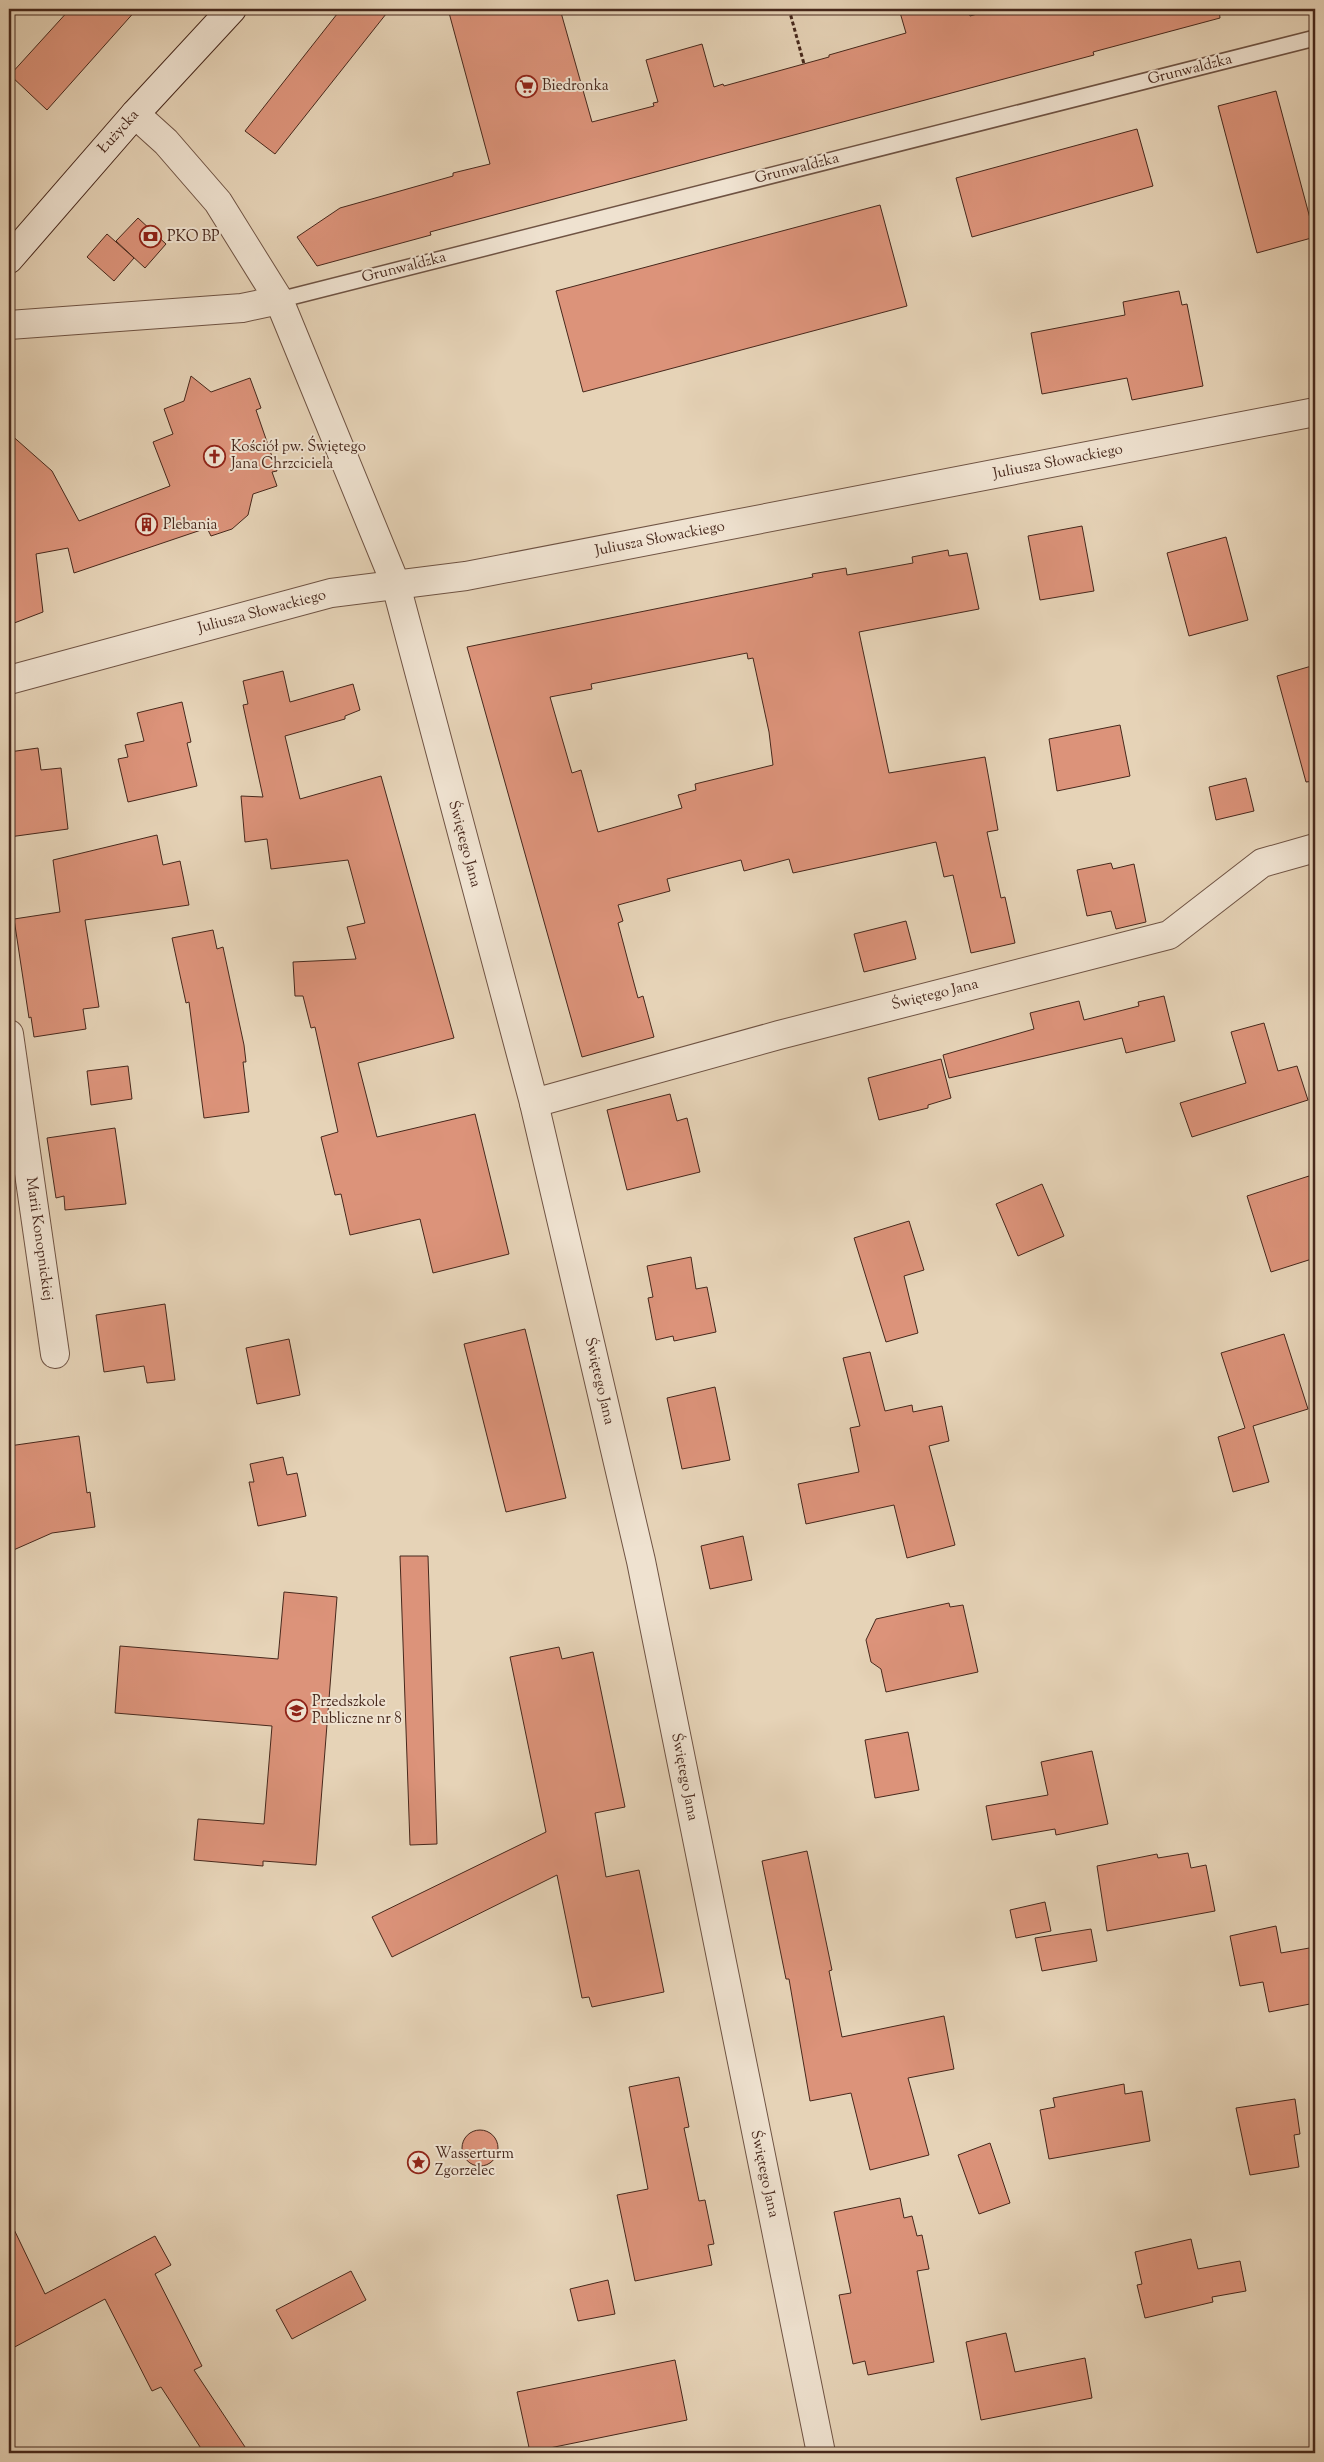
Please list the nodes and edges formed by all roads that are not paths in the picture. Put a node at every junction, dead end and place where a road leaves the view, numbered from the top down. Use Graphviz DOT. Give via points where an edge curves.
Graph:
graph roads {
  1 [pos="232,9"];
  2 [pos="1315,38"];
  3 [pos="135,114"];
  4 [pos="9,259"];
  5 [pos="279,300"];
  6 [pos="9,325"];
  7 [pos="1315,412"];
  8 [pos="396,586"];
  9 [pos="9,680"];
  10 [pos="1315,848"];
  11 [pos="9,1034"];
  12 [pos="534,1103"];
  13 [pos="56,1354"];
  14 [pos="821,2453"];
  1 -- 3 [label="street, Łużycka"];
  2 -- 5 [label="lane, Grunwaldzka"];
  3 -- 4 [label="street, Łużycka"];
  3 -- 5 [label="street" via="166,142 218,202"];
  5 -- 6 [label="street, Grunwaldzka" via="242,308"];
  5 -- 8 [label="street"];
  7 -- 8 [label="street, Juliusza Słowackiego" via="466,576"];
  8 -- 9 [label="street, Juliusza Słowackiego" via="331,593"];
  8 -- 12 [label="street, Świętego Jana"];
  10 -- 12 [label="street, Świętego Jana" via="1262,863 1169,935 779,1035"];
  11 -- 13 [label="street, Marii Konopnickiej"];
  12 -- 14 [label="street, Świętego Jana" via="641,1561"];
}
